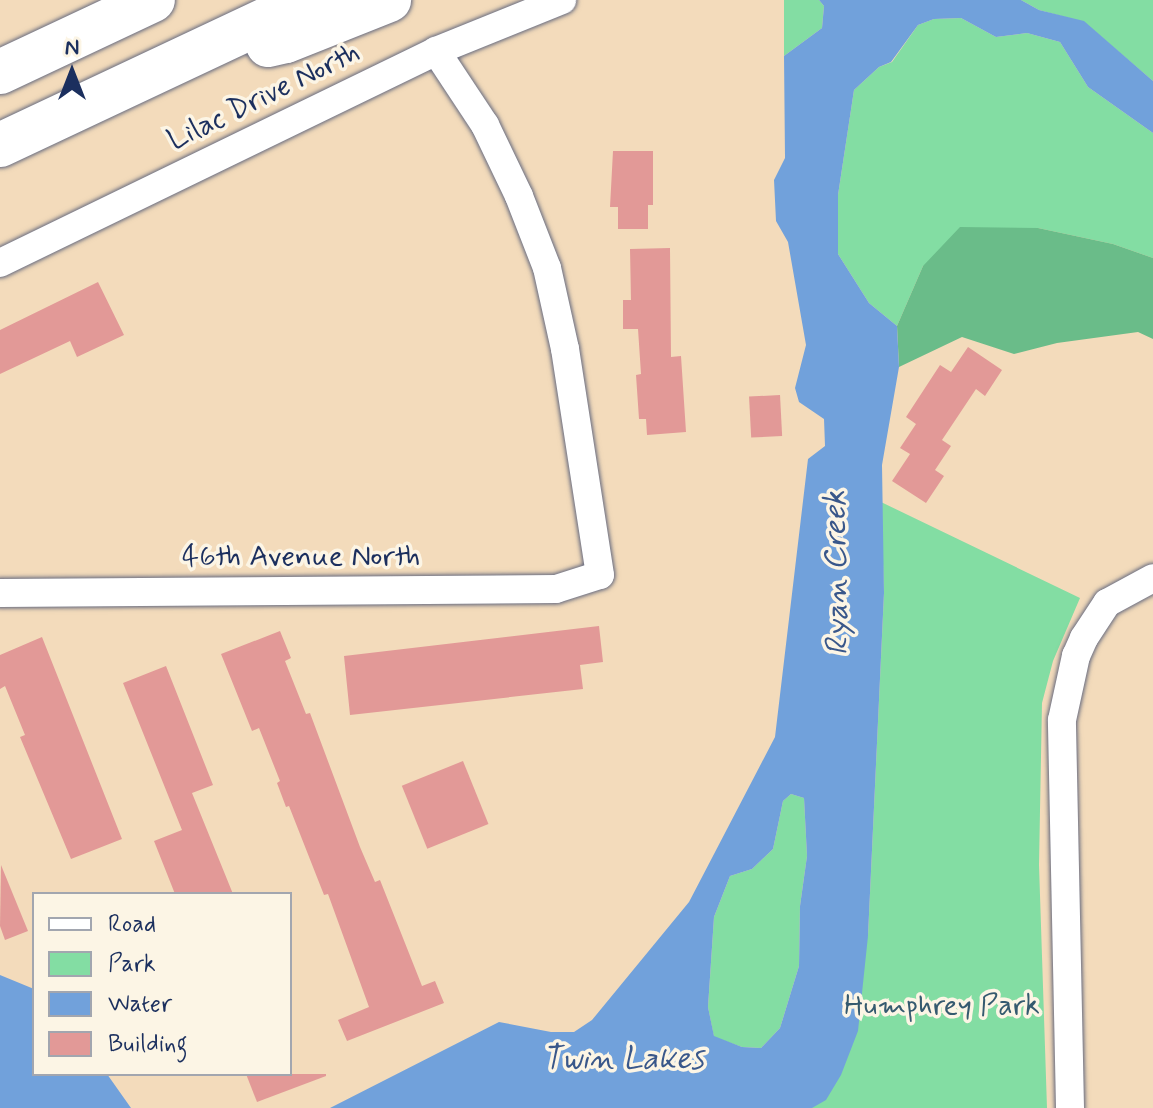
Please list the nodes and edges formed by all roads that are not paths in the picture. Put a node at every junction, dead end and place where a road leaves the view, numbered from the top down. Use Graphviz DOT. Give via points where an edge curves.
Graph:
graph roads {
  1 [pos="96,0"];
  2 [pos="153,0"];
  3 [pos="308,0"];
  4 [pos="389,0"];
  5 [pos="562,0"];
  6 [pos="0,48"];
  7 [pos="436,51"];
  8 [pos="179,62"];
  9 [pos="0,72"];
  10 [pos="0,145"];
  11 [pos="0,263"];
  12 [pos="1153,578"];
  13 [pos="0,593"];
  14 [pos="1070,1108"];
  1 -- 6 [label="highway"];
  2 -- 9 [label="highway"];
  3 -- 8 [label="highway"];
  4 -- 8 [label="highway" via="286,41"];
  5 -- 7 [label="street, Lilac Drive North"];
  7 -- 11 [label="street, Lilac Drive North"];
  7 -- 13 [label="street, 46th Avenue North" via="485,125 547,268 600,575 556,589"];
  8 -- 10 [label="highway"];
  12 -- 14 [label="street" via="1107,603 1076,656 1062,720"];
}
